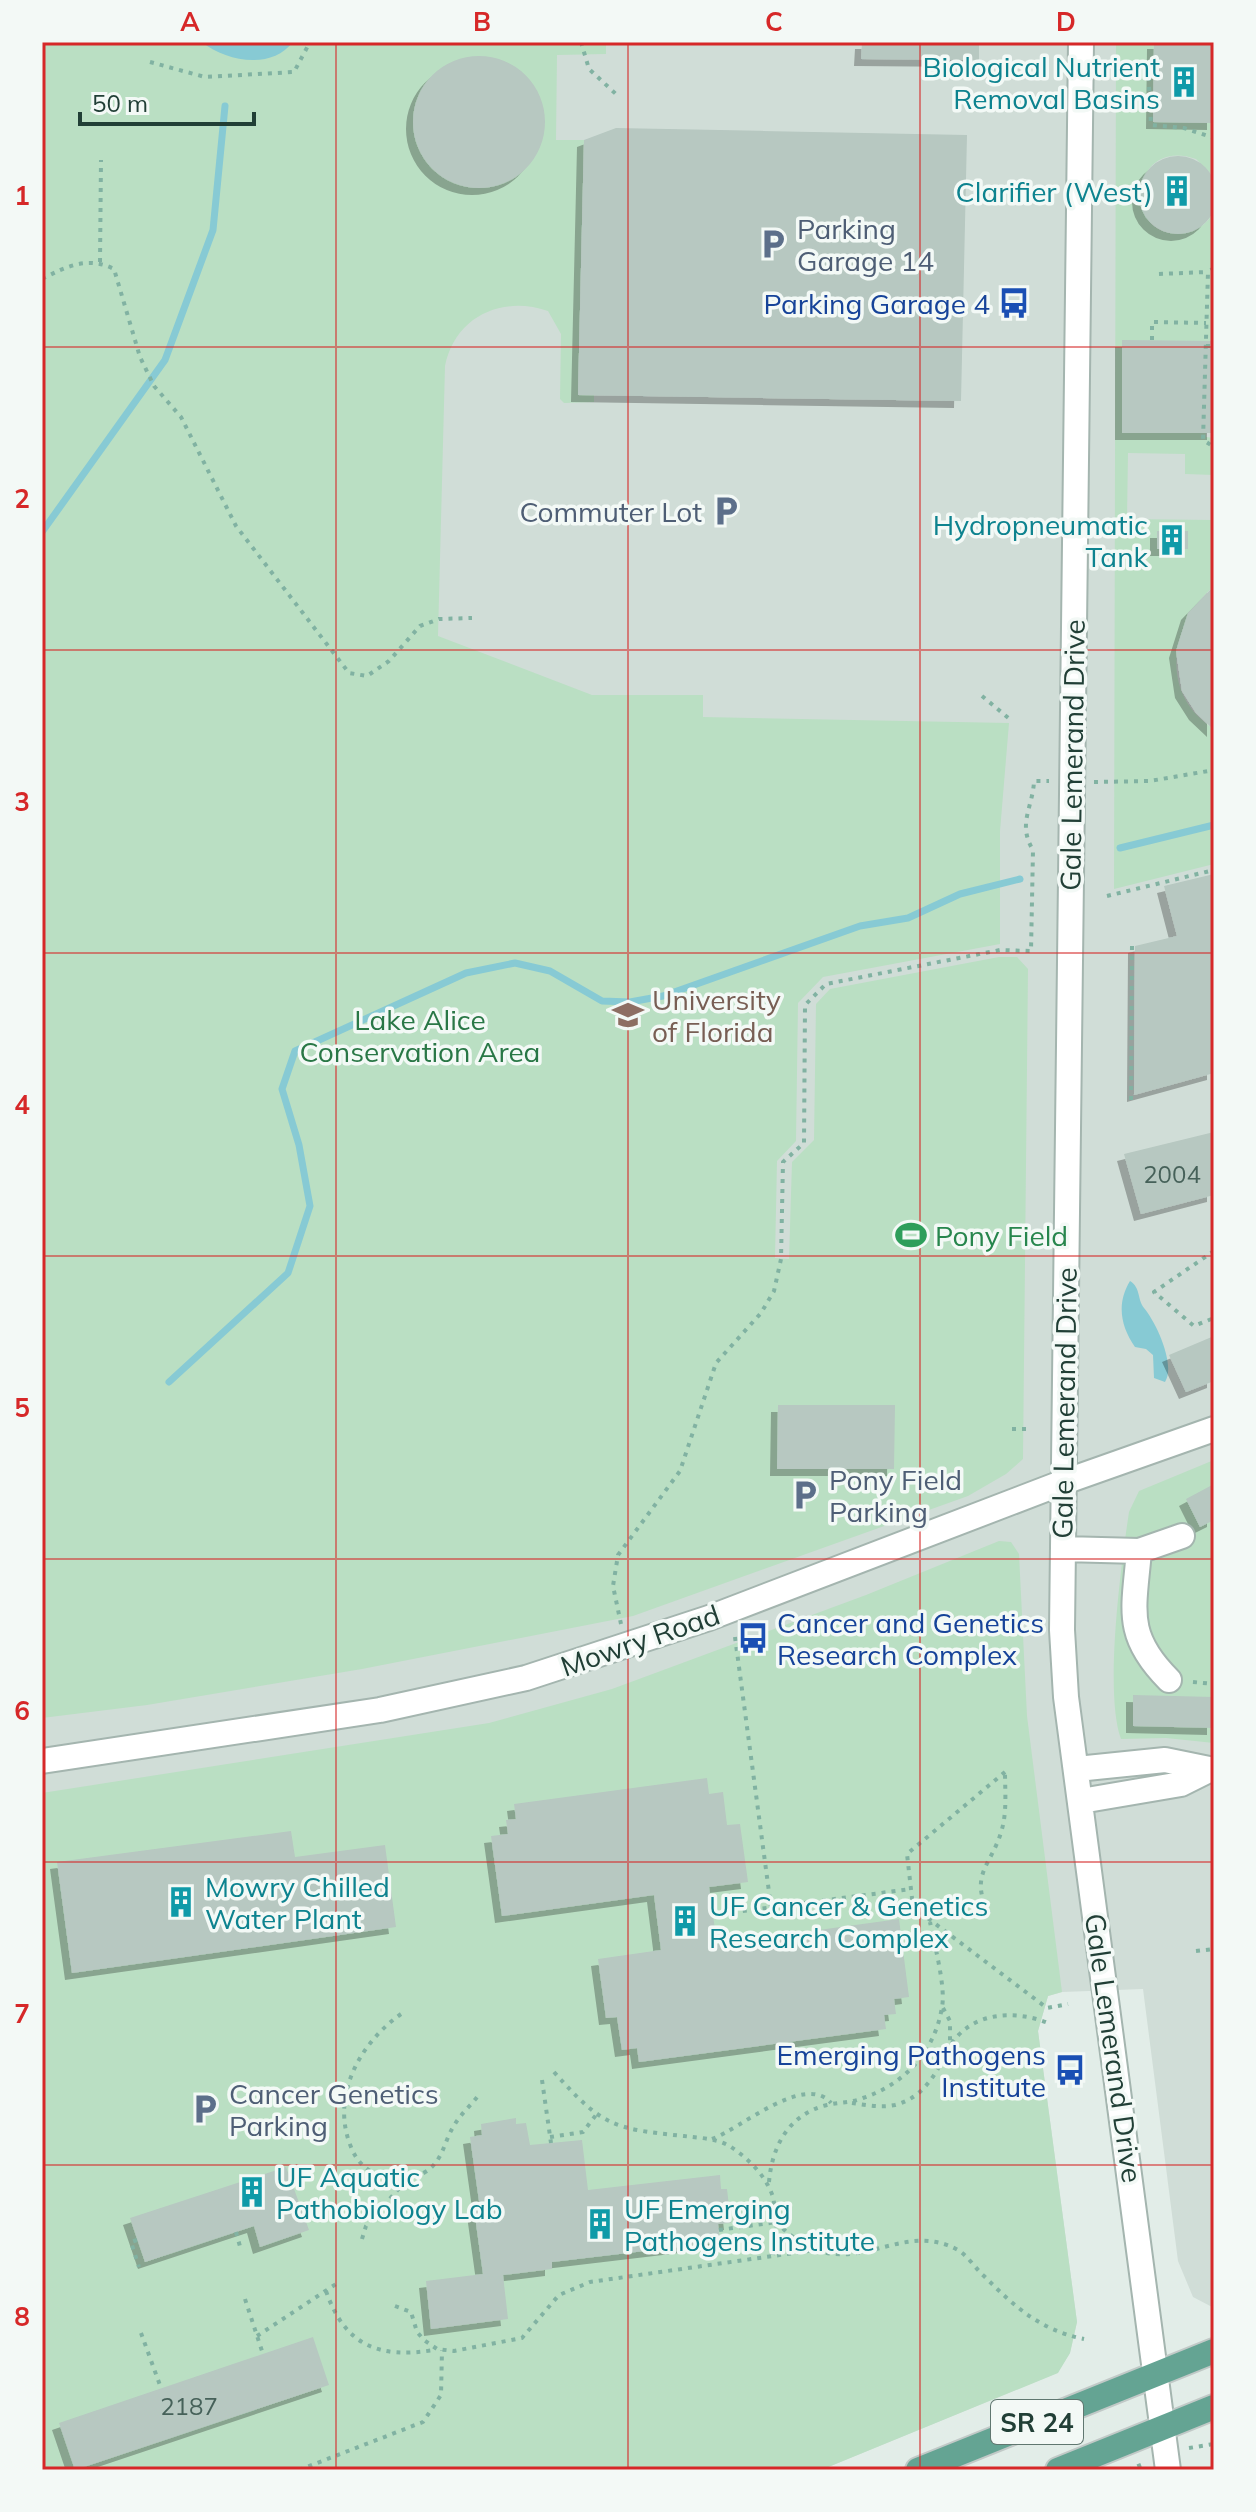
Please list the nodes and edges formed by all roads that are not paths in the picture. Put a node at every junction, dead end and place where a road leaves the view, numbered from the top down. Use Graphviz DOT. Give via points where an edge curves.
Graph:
graph roads {
  1 [pos="1081,42"];
  2 [pos="1214,1429"];
  3 [pos="1064,1482"];
  4 [pos="1182,1536"];
  5 [pos="1063,1549"];
  6 [pos="1139,1551"];
  7 [pos="1169,1680"];
  8 [pos="42,1761"];
  9 [pos="1077,1769"];
  10 [pos="1212,1770"];
  11 [pos="1081,1801"];
  12 [pos="1214,2351"];
  13 [pos="1157,2373"];
  14 [pos="1214,2407"];
  15 [pos="1164,2427"];
  16 [pos="918,2470"];
  17 [pos="1058,2470"];
  18 [pos="1168,2470"];
  1 -- 3 [label="street, Gale Lemerand Drive"];
  2 -- 3 [label="street, Mowry Road"];
  3 -- 5 [label="street, Gale Lemerand Drive"];
  3 -- 8 [label="street, Mowry Road" via="709,1618 526,1678 380,1710"];
  4 -- 6 [label="street"];
  5 -- 6 [label="street"];
  5 -- 9 [label="street, Gale Lemerand Drive" via="1063,1657"];
  6 -- 7 [label="street" via="1137,1641"];
  9 -- 10 [label="street" via="1165,1760"];
  9 -- 11 [label="street, Gale Lemerand Drive"];
  10 -- 11 [label="street" via="1181,1784"];
  11 -- 13 [label="street, Gale Lemerand Drive"];
  12 -- 13 [label="main road, SR 24"];
  13 -- 15 [label="street, Gale Lemerand Drive"];
  13 -- 16 [label="main road, SR 24"];
  14 -- 15 [label="main road, SR 24"];
  15 -- 17 [label="main road, SR 24"];
  15 -- 18 [label="street, Gale Lemerand Drive"];
}
